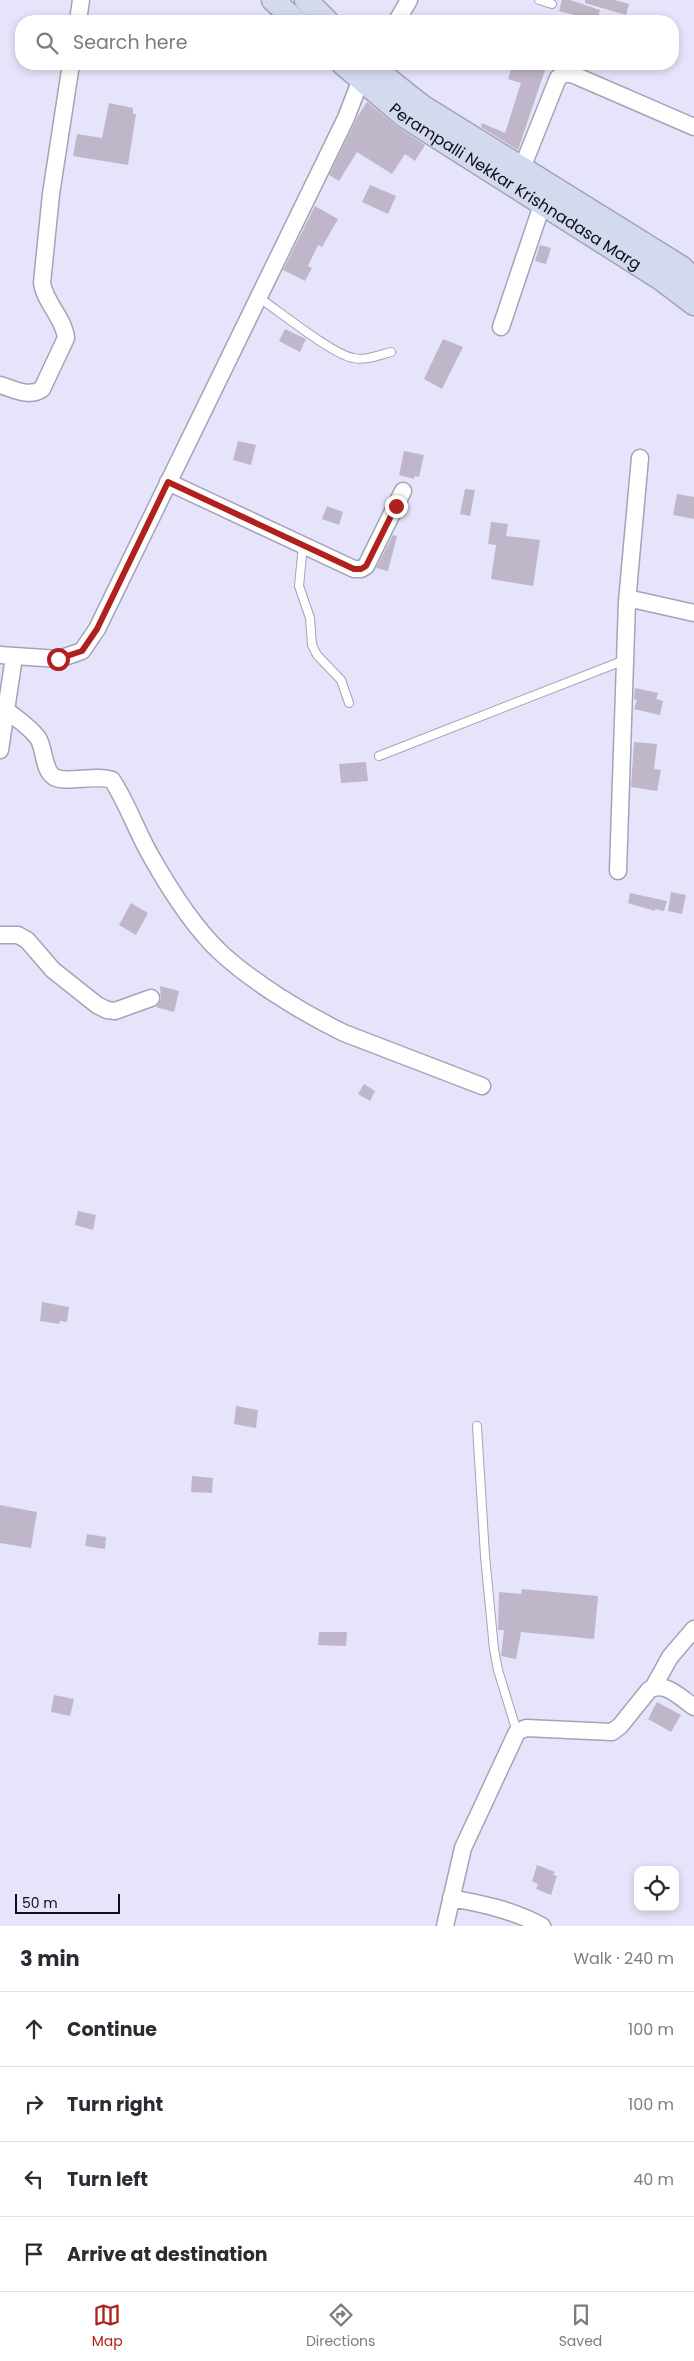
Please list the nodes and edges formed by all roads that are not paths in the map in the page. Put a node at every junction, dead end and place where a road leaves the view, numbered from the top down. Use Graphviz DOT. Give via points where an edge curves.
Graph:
graph roads {
  1 [pos="81,0"];
  2 [pos="273,0"];
  3 [pos="306,0"];
  4 [pos="409,0"];
  5 [pos="538,0"];
  6 [pos="552,4"];
  7 [pos="79,15"];
  8 [pos="289,15"];
  9 [pos="321,15"];
  10 [pos="400,15"];
  11 [pos="70,70"];
  12 [pos="368,70"];
  13 [pos="370,70"];
  14 [pos="372,70"];
  15 [pos="694,127"];
  16 [pos="522,168"];
  17 [pos="543,202"];
  18 [pos="694,280"];
  19 [pos="258,297"];
  20 [pos="694,304"];
  21 [pos="502,327"];
  22 [pos="391,352"];
  23 [pos="0,385"];
  24 [pos="640,458"];
  25 [pos="168,482"];
  26 [pos="403,491"];
  27 [pos="303,545"];
  28 [pos="628,602"];
  29 [pos="694,613"];
  30 [pos="7,656"];
  31 [pos="625,660"];
  32 [pos="350,703"];
  33 [pos="6,710"];
  34 [pos="0,750"];
  35 [pos="379,756"];
  36 [pos="618,871"];
  37 [pos="0,936"];
  38 [pos="151,998"];
  39 [pos="482,1086"];
  40 [pos="478,1426"];
  41 [pos="694,1629"];
  42 [pos="654,1686"];
  43 [pos="694,1707"];
  44 [pos="517,1732"];
  45 [pos="451,1898"];
  46 [pos="445,1926"];
  47 [pos="542,1926"];
  1 -- 7 [label="street"];
  2 -- 8 [label="main road"];
  3 -- 9 [label="main road"];
  4 -- 10 [label="street"];
  5 -- 6 [label="lane"];
  11 -- 23 [label="street" via="51,194 42,283 66,338 42,389 35,394"];
  12 -- 19 [label="street"];
  13 -- 17 [label="main road, Perampalli Nekkar Krishnadasa Marg" via="404,116"];
  14 -- 16 [label="main road" via="422,106"];
  15 -- 16 [label="street" via="565,73 558,78"];
  16 -- 18 [label="main road" via="681,267"];
  17 -- 20 [label="main road, Perampalli Nekkar Krishnadasa Marg" via="661,278"];
  17 -- 21 [label="street"];
  19 -- 22 [label="lane" via="335,350 352,358 366,359"];
  19 -- 25 [label="street"];
  24 -- 28 [label="street"];
  25 -- 27 [label="street"];
  25 -- 30 [label="street" via="97,629 82,651 58,659"];
  26 -- 27 [label="street" via="366,566 361,569 354,569"];
  27 -- 32 [label="lane" via="298,576 310,618 312,645 317,655 341,680"];
  28 -- 29 [label="street" via="636,600"];
  28 -- 31 [label="street"];
  30 -- 33 [label="street"];
  31 -- 35 [label="lane"];
  31 -- 36 [label="street"];
  33 -- 34 [label="street"];
  33 -- 39 [label="street" via="38,738 48,769 54,777 102,776 112,780 158,869 218,950 243,971 344,1033"];
  37 -- 38 [label="street" via="18,935 27,940 62,978 107,1010 115,1011"];
  40 -- 44 [label="lane" via="494,1649"];
  41 -- 42 [label="street" via="673,1652"];
  42 -- 43 [label="street" via="664,1687"];
  42 -- 44 [label="street" via="612,1732 526,1728"];
  44 -- 45 [label="street" via="463,1848"];
  45 -- 46 [label="street"];
  45 -- 47 [label="street" via="496,1907"];
}
